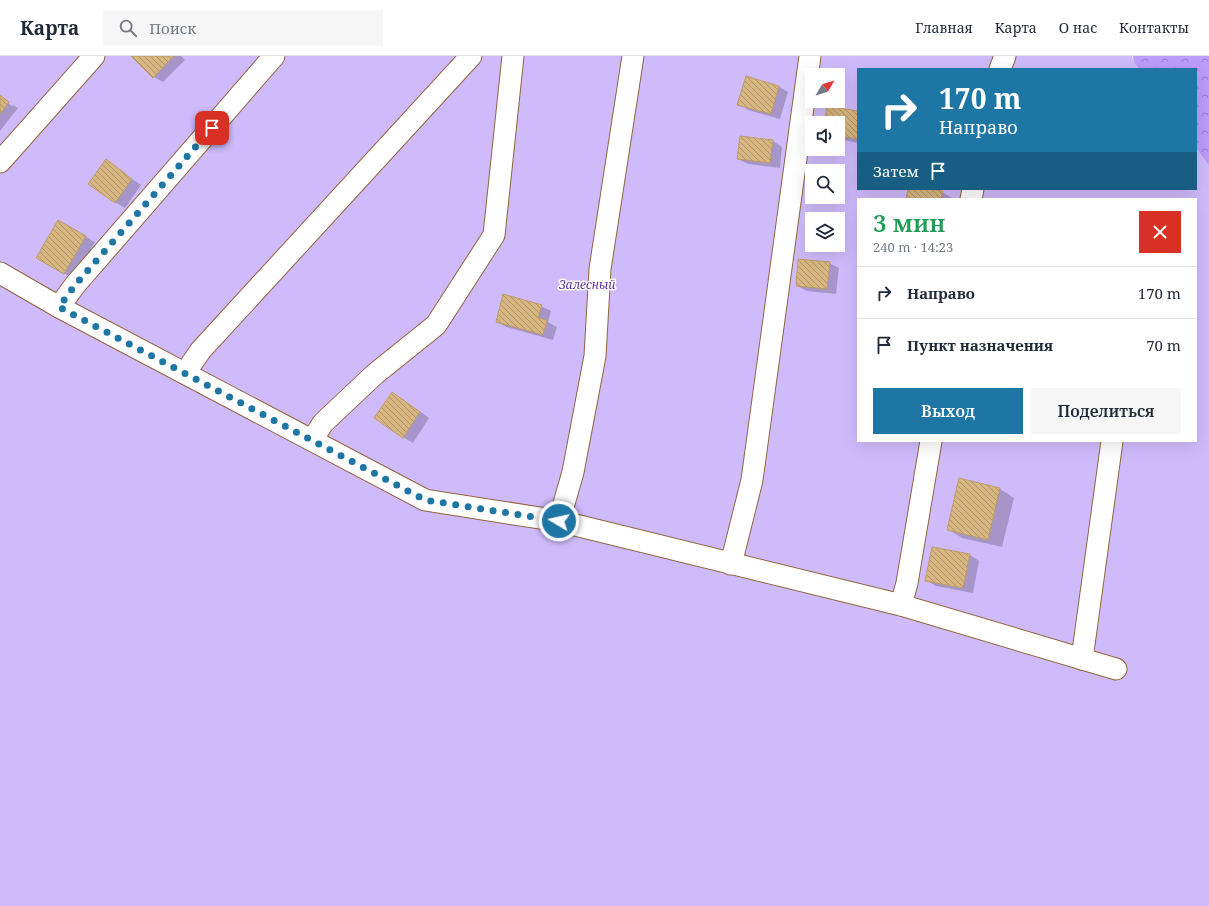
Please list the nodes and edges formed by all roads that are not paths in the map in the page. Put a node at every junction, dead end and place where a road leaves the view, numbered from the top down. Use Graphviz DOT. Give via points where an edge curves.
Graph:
graph roads {
  1 [pos="94,56"];
  2 [pos="274,56"];
  3 [pos="471,56"];
  4 [pos="513,56"];
  5 [pos="633,56"];
  6 [pos="810,56"];
  7 [pos="1005,56"];
  8 [pos="1000,68"];
  9 [pos="0,162"];
  10 [pos="0,273"];
  11 [pos="59,307"];
  12 [pos="185,373"];
  13 [pos="312,440"];
  14 [pos="931,442"];
  15 [pos="1112,442"];
  16 [pos="559,521"];
  17 [pos="731,564"];
  18 [pos="901,605"];
  19 [pos="1082,658"];
  20 [pos="1116,668"];
  1 -- 9 [label="lane"];
  2 -- 11 [label="lane" via="75,285"];
  3 -- 12 [label="lane" via="201,350"];
  4 -- 13 [label="lane" via="494,235 436,325 375,374 323,424"];
  5 -- 16 [label="lane" via="600,269 595,356 573,472"];
  6 -- 17 [label="lane" via="752,480"];
  7 -- 8 [label="lane"];
  10 -- 11 [label="lane"];
  11 -- 12 [label="lane"];
  12 -- 13 [label="lane"];
  13 -- 16 [label="lane" via="425,500"];
  14 -- 18 [label="lane"];
  15 -- 19 [label="lane"];
  16 -- 17 [label="lane"];
  17 -- 18 [label="lane"];
  18 -- 19 [label="lane"];
  19 -- 20 [label="lane"];
}
